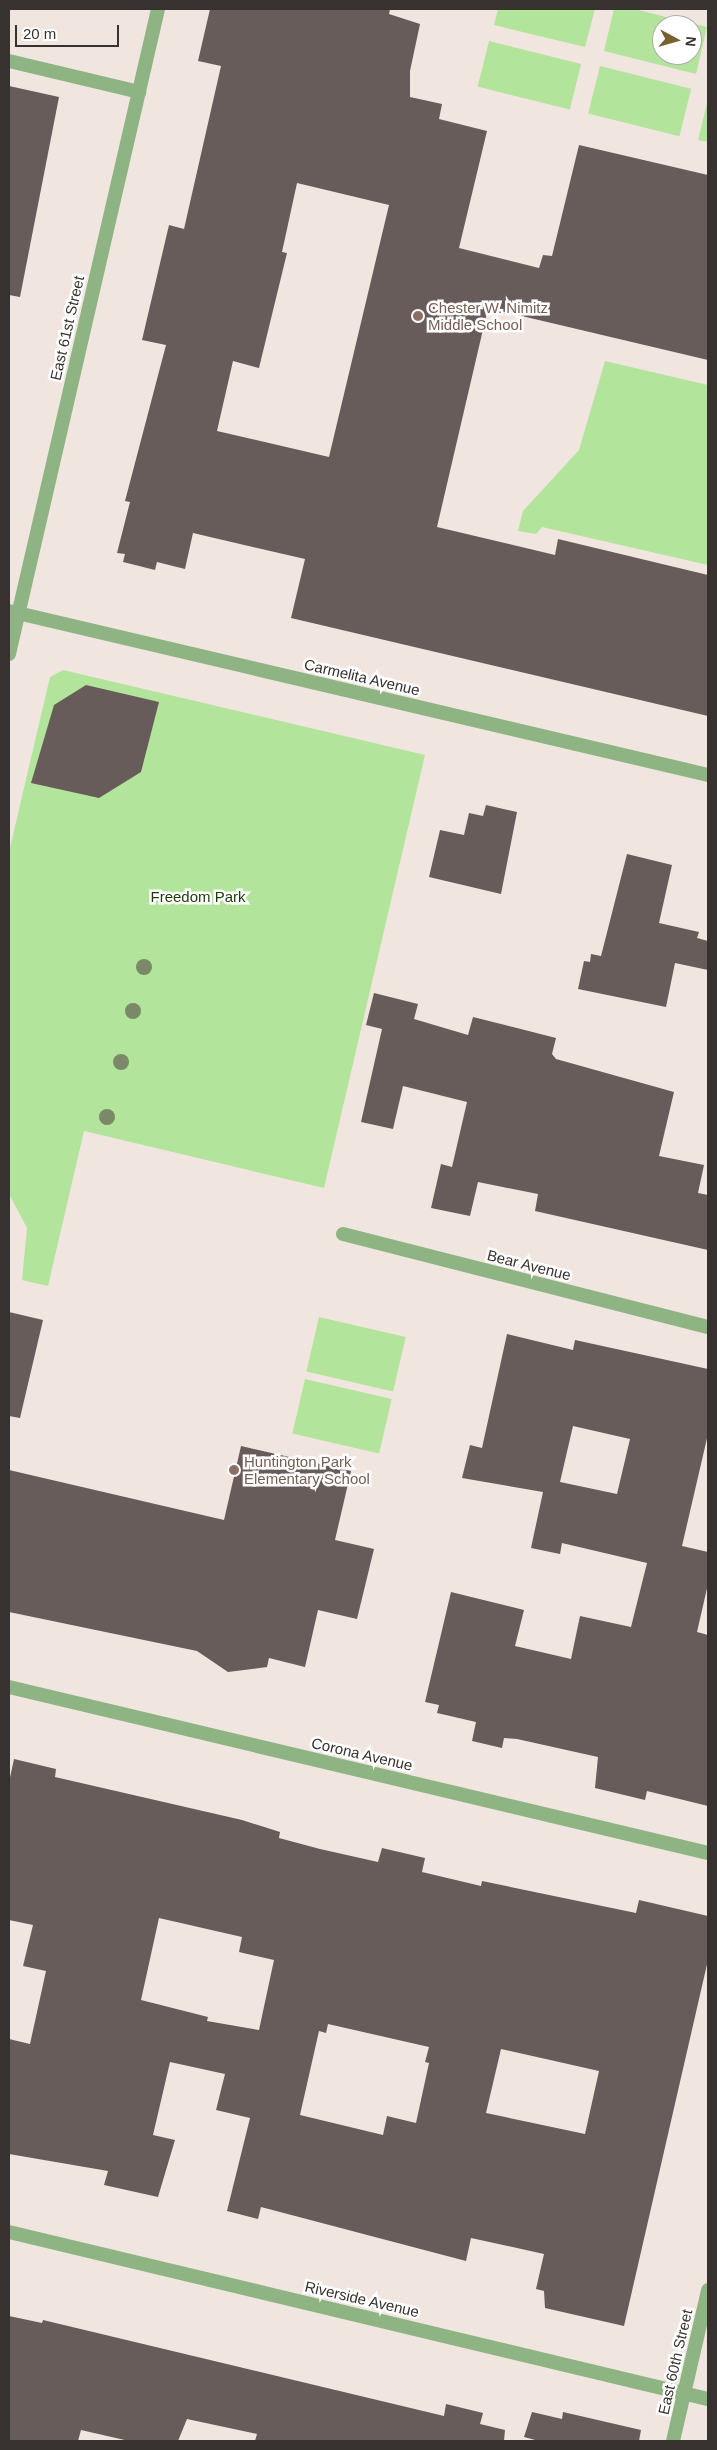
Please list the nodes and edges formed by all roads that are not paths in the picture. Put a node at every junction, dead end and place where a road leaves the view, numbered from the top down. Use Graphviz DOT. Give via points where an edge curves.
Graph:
graph roads {
  1 [pos="158,9"];
  2 [pos="9,61"];
  3 [pos="138,92"];
  4 [pos="13,612"];
  5 [pos="9,654"];
  6 [pos="708,775"];
  7 [pos="343,1234"];
  8 [pos="708,1327"];
  9 [pos="9,1686"];
  10 [pos="708,1853"];
  11 [pos="9,2232"];
  12 [pos="708,2290"];
  13 [pos="684,2393"];
  14 [pos="708,2399"];
  15 [pos="674,2441"];
  1 -- 3 [label="street, East 61st Street"];
  2 -- 3 [label="street"];
  3 -- 4 [label="street, East 61st Street"];
  4 -- 5 [label="street, East 61st Street"];
  4 -- 6 [label="street, Carmelita Avenue"];
  7 -- 8 [label="street, Bear Avenue"];
  9 -- 10 [label="street, Corona Avenue"];
  11 -- 13 [label="street, Riverside Avenue"];
  12 -- 13 [label="street, East 60th Street"];
  13 -- 14 [label="street, Riverside Avenue"];
  13 -- 15 [label="street, East 60th Street"];
}
